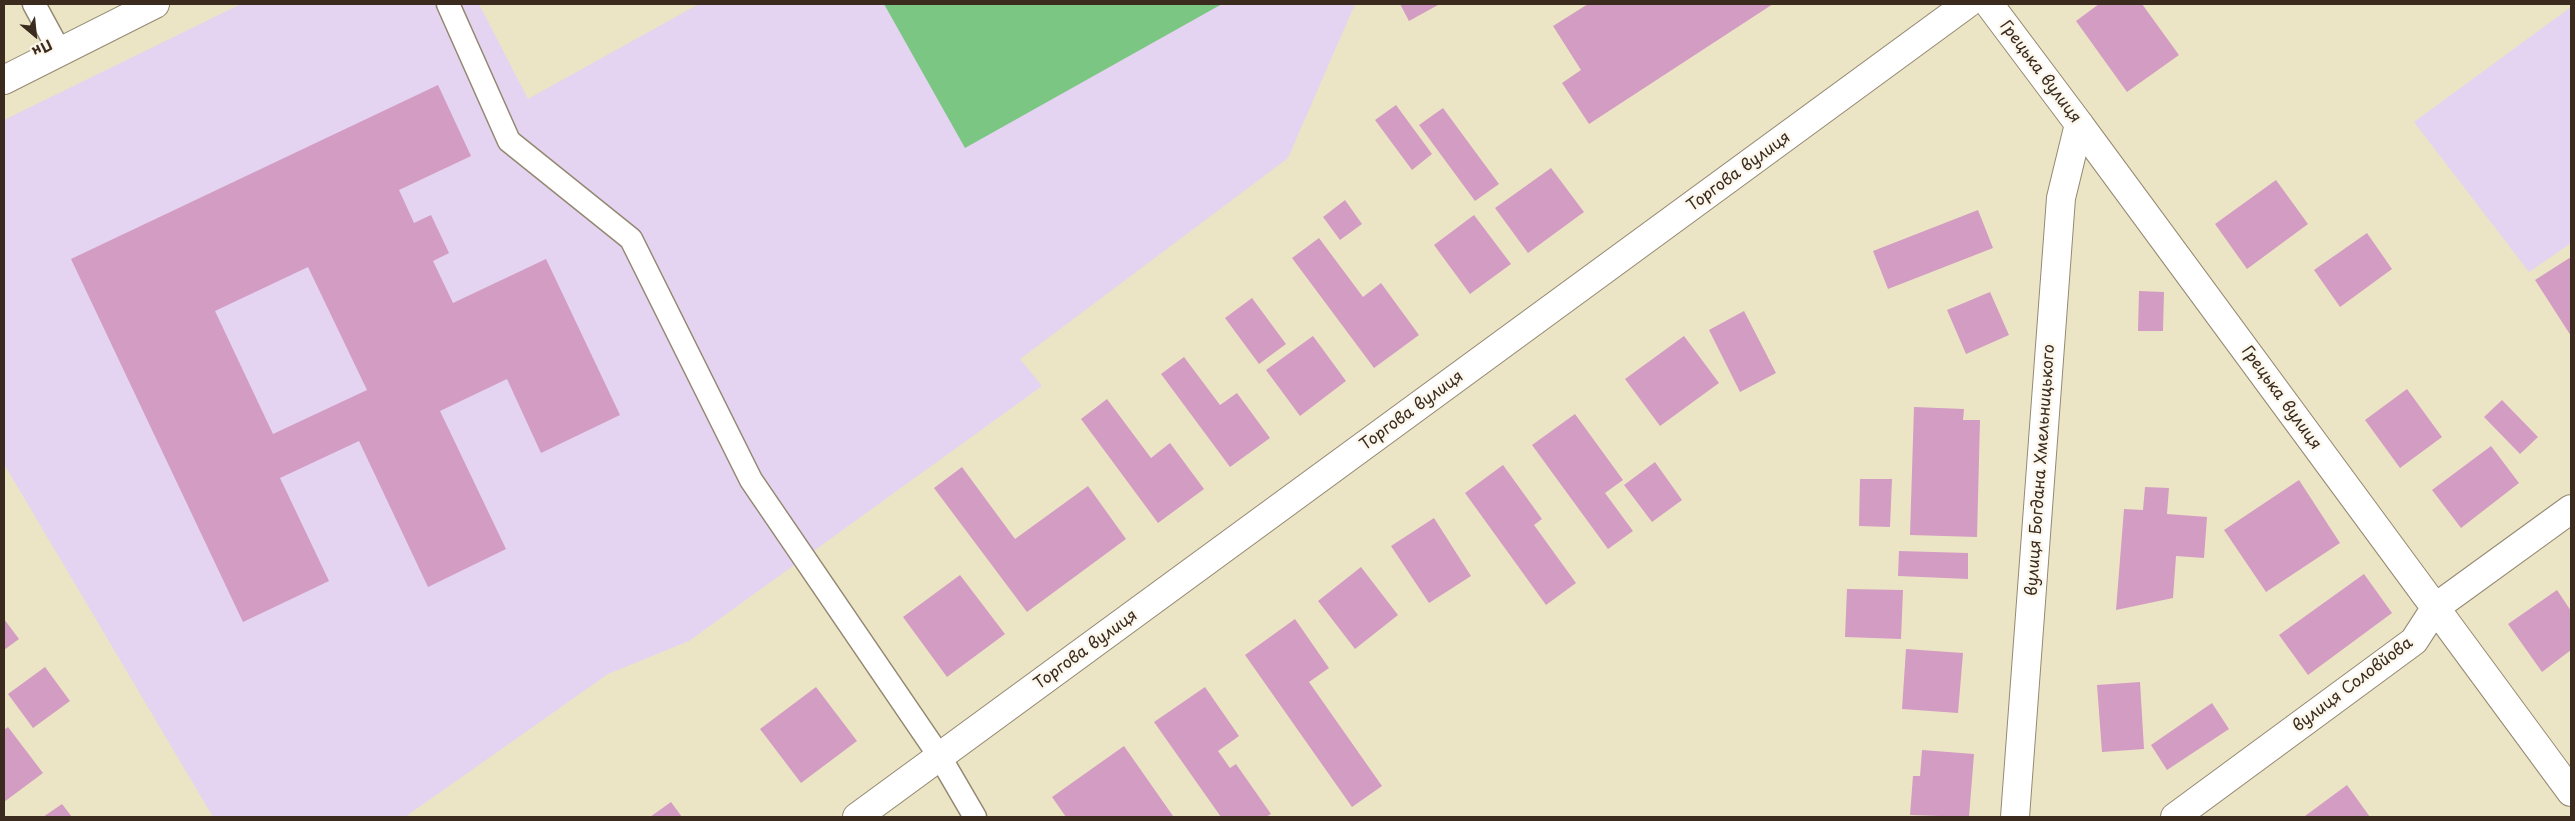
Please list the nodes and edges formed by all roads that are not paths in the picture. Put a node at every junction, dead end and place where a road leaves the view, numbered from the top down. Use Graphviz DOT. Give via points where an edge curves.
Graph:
graph roads {
  1 [pos="34,4"];
  2 [pos="155,4"];
  3 [pos="448,4"];
  4 [pos="1967,4"];
  5 [pos="1989,4"];
  6 [pos="60,52"];
  7 [pos="4,80"];
  8 [pos="2079,124"];
  9 [pos="2571,509"];
  10 [pos="2436,608"];
  11 [pos="940,757"];
  12 [pos="2571,792"];
  13 [pos="857,817"];
  14 [pos="975,817"];
  15 [pos="2015,817"];
  16 [pos="2175,817"];
  1 -- 6 [label="lane"];
  2 -- 6 [label="street"];
  3 -- 11 [label="lane" via="509,141 631,239 751,480"];
  4 -- 11 [label="street, Торгова вулиця"];
  5 -- 8 [label="street, Грецька вулиця"];
  6 -- 7 [label="street"];
  8 -- 10 [label="street, Грецька вулиця"];
  8 -- 15 [label="street, вулиця Богдана Хмельницького" via="2061,198"];
  9 -- 10 [label="street, вулиця Соловйова"];
  10 -- 12 [label="street, Грецька вулиця"];
  10 -- 16 [label="street, вулиця Соловйова" via="2414,640"];
  11 -- 13 [label="street, Торгова вулиця"];
  11 -- 14 [label="lane"];
}
